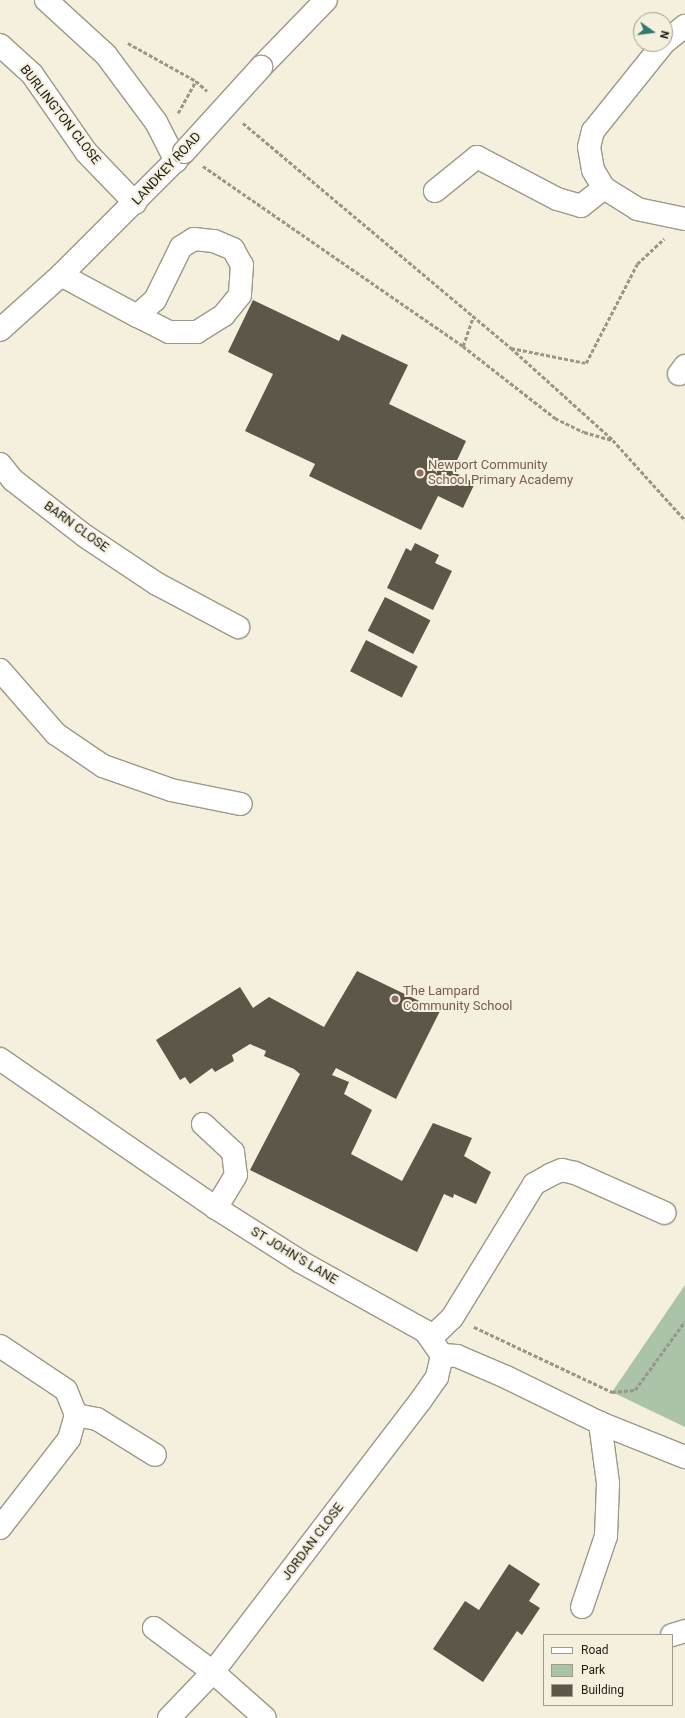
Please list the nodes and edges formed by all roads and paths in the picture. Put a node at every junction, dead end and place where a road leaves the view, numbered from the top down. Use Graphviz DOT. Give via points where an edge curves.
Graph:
graph roads {
  1 [pos="46,0"];
  2 [pos="326,0"];
  3 [pos="685,26"];
  4 [pos="673,36"];
  5 [pos="121,38"];
  6 [pos="0,45"];
  7 [pos="657,52"];
  8 [pos="214,97"];
  9 [pos="238,118"];
  10 [pos="180,156"];
  11 [pos="604,188"];
  12 [pos="435,192"];
  13 [pos="135,203"];
  14 [pos="685,219"];
  15 [pos="669,235"];
  16 [pos="61,275"];
  17 [pos="137,316"];
  18 [pos="473,317"];
  19 [pos="0,330"];
  20 [pos="463,346"];
  21 [pos="511,348"];
  22 [pos="613,440"];
  23 [pos="0,464"];
  24 [pos="685,520"];
  25 [pos="238,627"];
  26 [pos="0,670"];
  27 [pos="241,804"];
  28 [pos="0,1059"];
  29 [pos="203,1124"];
  30 [pos="216,1208"];
  31 [pos="665,1214"];
  32 [pos="685,1321"];
  33 [pos="471,1326"];
  34 [pos="0,1346"];
  35 [pos="436,1346"];
  36 [pos="76,1416"];
  37 [pos="600,1423"];
  38 [pos="155,1455"];
  39 [pos="685,1457"];
  40 [pos="0,1528"];
  41 [pos="582,1607"];
  42 [pos="154,1628"];
  43 [pos="685,1631"];
  44 [pos="673,1635"];
  45 [pos="213,1672"];
  46 [pos="169,1718"];
  47 [pos="264,1718"];
  1 -- 10 [label="street" via="106,55"];
  2 -- 10 [label="street, LANDKEY ROAD, bridge"];
  3 -- 4 [label="street"];
  5 -- 8 [label="path" via="196,81"];
  6 -- 13 [label="street, BURLINGTON CLOSE" via="32,74 86,152"];
  7 -- 11 [label="street" via="593,131 589,147 593,170"];
  9 -- 18 [label="path"];
  10 -- 13 [label="street, LANDKEY ROAD"];
  10 -- 20 [label="path"];
  11 -- 12 [label="street" via="581,206 557,199 477,157"];
  11 -- 14 [label="street" via="637,209"];
  13 -- 16 [label="street, LANDKEY ROAD"];
  15 -- 21 [label="path" via="637,264 586,363"];
  16 -- 17 [label="street"];
  16 -- 19 [label="street, LANDKEY ROAD"];
  17 -- 17 [label="street" via="155,300 181,247 194,239 214,241 233,248 242,265 240,295 224,315 197,332 169,332"];
  18 -- 20 [label="path"];
  18 -- 21 [label="path"];
  20 -- 22 [label="path" via="555,418 584,432"];
  21 -- 22 [label="path"];
  22 -- 24 [label="path"];
  23 -- 25 [label="street, BARN CLOSE" via="12,480 85,536 157,584"];
  26 -- 27 [label="street" via="56,734 104,766 171,790"];
  28 -- 30 [label="street, ST JOHN'S LANE"];
  29 -- 30 [label="street" via="233,1152 236,1175"];
  30 -- 35 [label="street, ST JOHN'S LANE" via="301,1262 425,1331"];
  31 -- 35 [label="street" via="575,1173 562,1170 534,1184"];
  32 -- 33 [label="path" via="635,1390 612,1392"];
  34 -- 36 [label="street" via="66,1390"];
  35 -- 37 [label="street, ST JOHN'S LANE"];
  35 -- 45 [label="street, JORDAN CLOSE" via="437,1376 421,1400"];
  36 -- 38 [label="street" via="97,1419"];
  36 -- 40 [label="street" via="69,1439"];
  37 -- 39 [label="street, ST JOHN'S LANE"];
  37 -- 41 [label="street" via="608,1483 606,1536"];
  42 -- 45 [label="street"];
  43 -- 44 [label="street"];
  45 -- 46 [label="street, JORDAN CLOSE"];
  45 -- 47 [label="street"];
}
